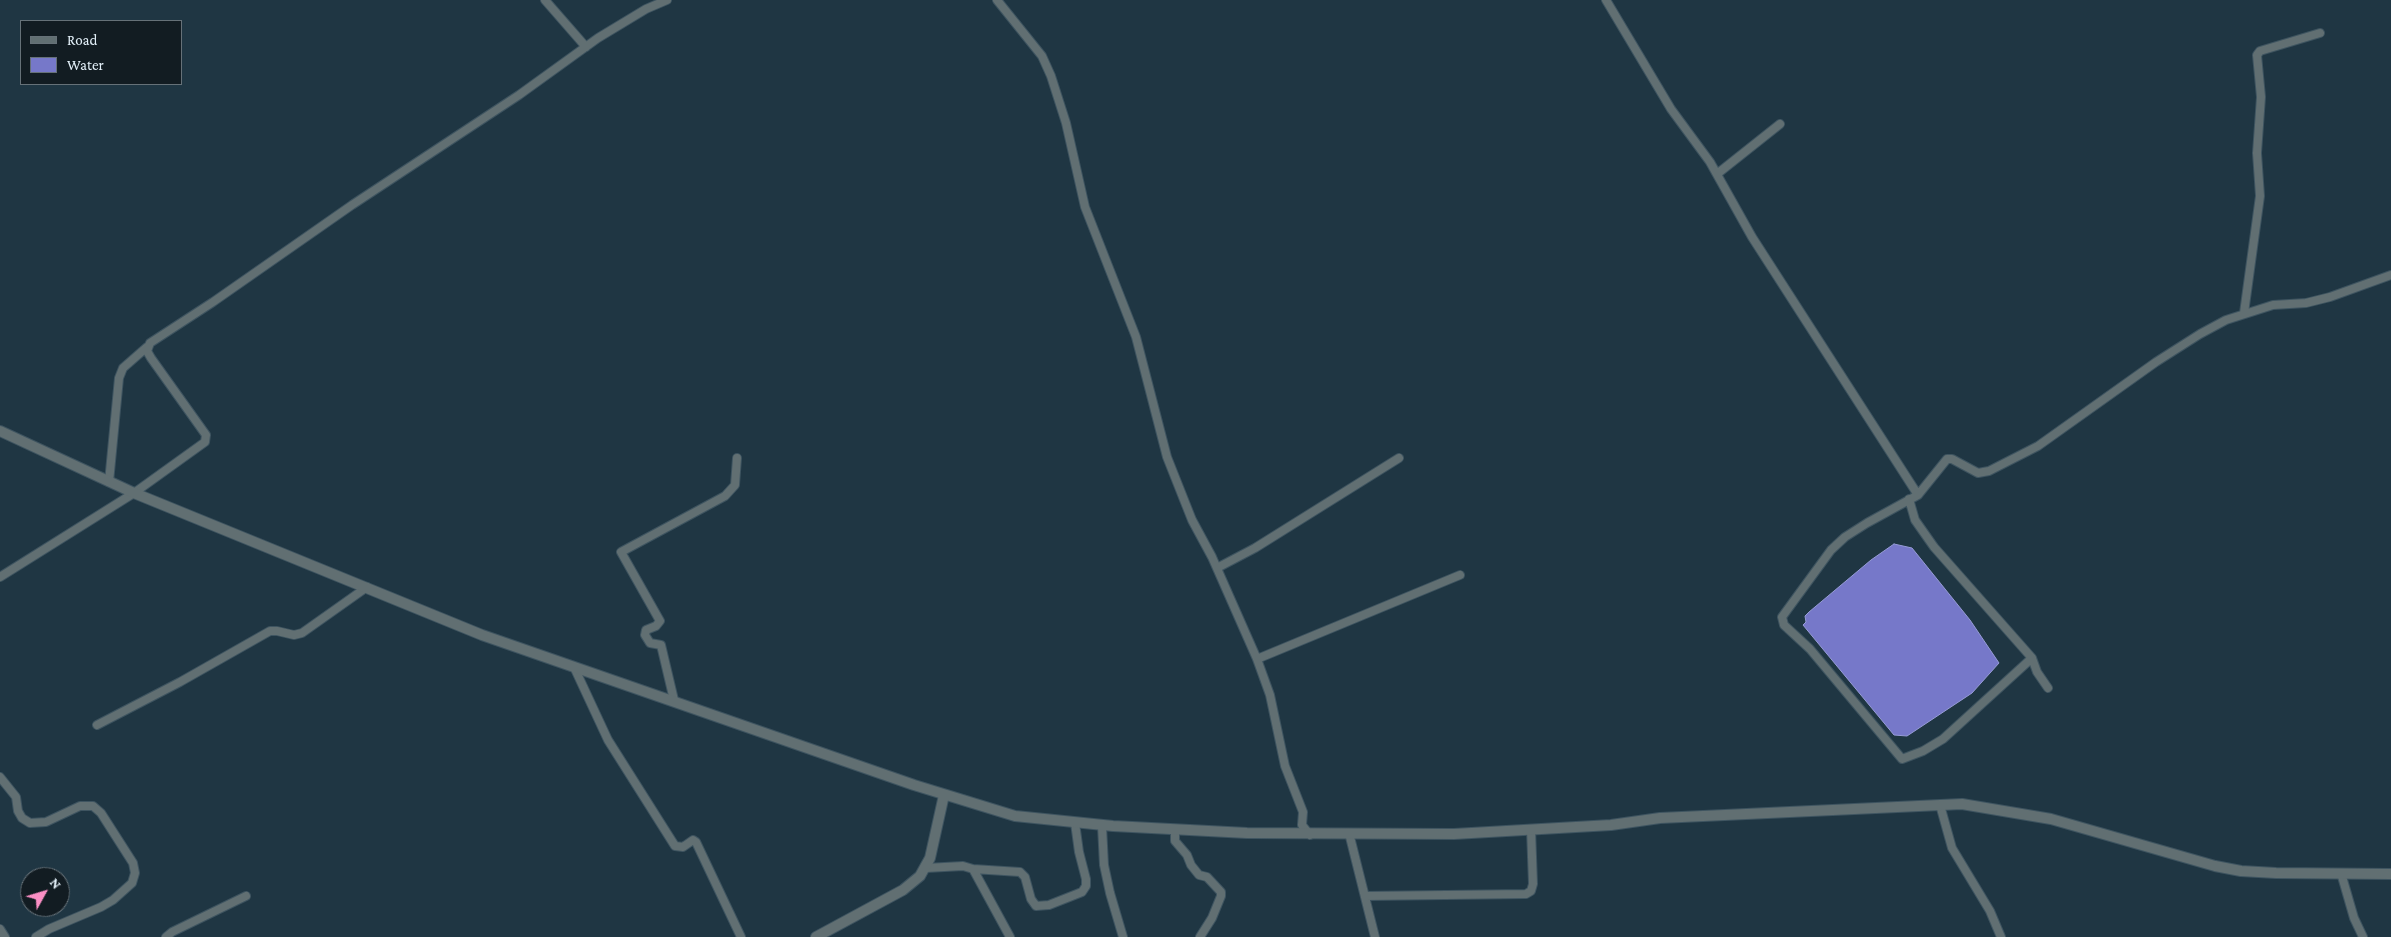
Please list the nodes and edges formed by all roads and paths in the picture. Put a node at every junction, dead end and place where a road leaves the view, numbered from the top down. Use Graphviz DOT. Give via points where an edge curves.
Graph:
graph roads {
  1 [pos="545,0"];
  2 [pos="667,0"];
  3 [pos="997,0"];
  4 [pos="1606,0"];
  5 [pos="2320,33"];
  6 [pos="586,47"];
  7 [pos="1780,124"];
  8 [pos="1717,174"];
  9 [pos="2391,274"];
  10 [pos="2244,313"];
  11 [pos="148,347"];
  12 [pos="0,431"];
  13 [pos="737,458"];
  14 [pos="1398,458"];
  15 [pos="109,482"];
  16 [pos="134,493"];
  17 [pos="1918,495"];
  18 [pos="1909,499"];
  19 [pos="1217,568"];
  20 [pos="1460,575"];
  21 [pos="0,577"];
  22 [pos="367,587"];
  23 [pos="2032,658"];
  24 [pos="1257,659"];
  25 [pos="574,667"];
  26 [pos="2048,688"];
  27 [pos="674,700"];
  28 [pos="97,725"];
  29 [pos="0,777"];
  30 [pos="944,794"];
  31 [pos="1940,804"];
  32 [pos="1075,823"];
  33 [pos="1102,826"];
  34 [pos="1531,829"];
  35 [pos="1175,830"];
  36 [pos="1349,832"];
  37 [pos="1310,834"];
  38 [pos="926,868"];
  39 [pos="974,869"];
  40 [pos="2341,873"];
  41 [pos="2391,874"];
  42 [pos="246,896"];
  43 [pos="1365,896"];
  44 [pos="0,930"];
  45 [pos="5,937"];
  46 [pos="36,937"];
  47 [pos="166,937"];
  48 [pos="741,937"];
  49 [pos="816,937"];
  50 [pos="1010,937"];
  51 [pos="1123,937"];
  52 [pos="1200,937"];
  53 [pos="1375,937"];
  54 [pos="2001,937"];
  55 [pos="2363,937"];
  1 -- 6 [label="street"];
  2 -- 6 [label="street" via="646,9"];
  3 -- 19 [label="street" via="1028,38 1048,70 1061,105 1085,207 1136,338 1167,456 1192,520"];
  4 -- 8 [label="street" via="1671,109"];
  5 -- 10 [label="street" via="2260,51 2257,55 2261,96 2257,153 2260,196"];
  6 -- 11 [label="street"];
  7 -- 8 [label="street"];
  8 -- 17 [label="street" via="1752,237"];
  9 -- 10 [label="street" via="2330,297 2273,305"];
  10 -- 17 [label="street" via="2200,334 2051,437 1989,471 1978,473 1948,459"];
  11 -- 15 [label="street" via="123,368 119,378"];
  11 -- 16 [label="street" via="151,358 207,439 202,446"];
  12 -- 15 [label="street"];
  13 -- 27 [label="street" via="736,485 726,496 621,552 658,617 659,623 646,630 645,635 650,642 661,645"];
  14 -- 19 [label="street" via="1256,548"];
  15 -- 16 [label="street"];
  16 -- 21 [label="street"];
  16 -- 22 [label="street"];
  17 -- 18 [label="street"];
  18 -- 23 [label="street" via="1915,520 1934,547"];
  18 -- 23 [label="street" via="1867,522 1831,550 1782,617 1784,625 1810,649 1902,759 1943,739"];
  19 -- 24 [label="street"];
  20 -- 24 [label="street"];
  22 -- 25 [label="street" via="482,635"];
  22 -- 28 [label="street" via="302,633 270,631"];
  23 -- 26 [label="street"];
  24 -- 37 [label="street" via="1270,695 1285,766 1303,812 1302,825"];
  25 -- 27 [label="street"];
  25 -- 48 [label="street" via="608,740 675,846 683,847 693,840 696,842"];
  27 -- 30 [label="street"];
  29 -- 46 [label="street" via="16,797 22,818 30,823 46,822 80,806 93,806 101,813 136,872 132,883 113,900"];
  30 -- 32 [label="street" via="1015,816"];
  30 -- 38 [label="street"];
  31 -- 34 [label="street"];
  31 -- 40 [label="street" via="1980,806 2051,819 2241,871"];
  31 -- 54 [label="street" via="1952,848 1990,911"];
  32 -- 33 [label="street"];
  32 -- 39 [label="street" via="1086,879 1082,892 1049,905 1036,906 1020,872"];
  33 -- 35 [label="street"];
  33 -- 51 [label="street" via="1104,864"];
  34 -- 36 [label="street" via="1454,834"];
  34 -- 43 [label="street" via="1533,884 1526,894"];
  35 -- 37 [label="street"];
  35 -- 52 [label="street" via="1176,841 1191,865 1199,875 1207,877 1221,896"];
  36 -- 37 [label="street"];
  36 -- 43 [label="street"];
  38 -- 39 [label="street" via="962,866"];
  38 -- 49 [label="street" via="904,890"];
  39 -- 50 [label="street"];
  40 -- 41 [label="street"];
  40 -- 55 [label="street"];
  42 -- 47 [label="street"];
  43 -- 53 [label="street"];
  44 -- 45 [label="street"];
}
